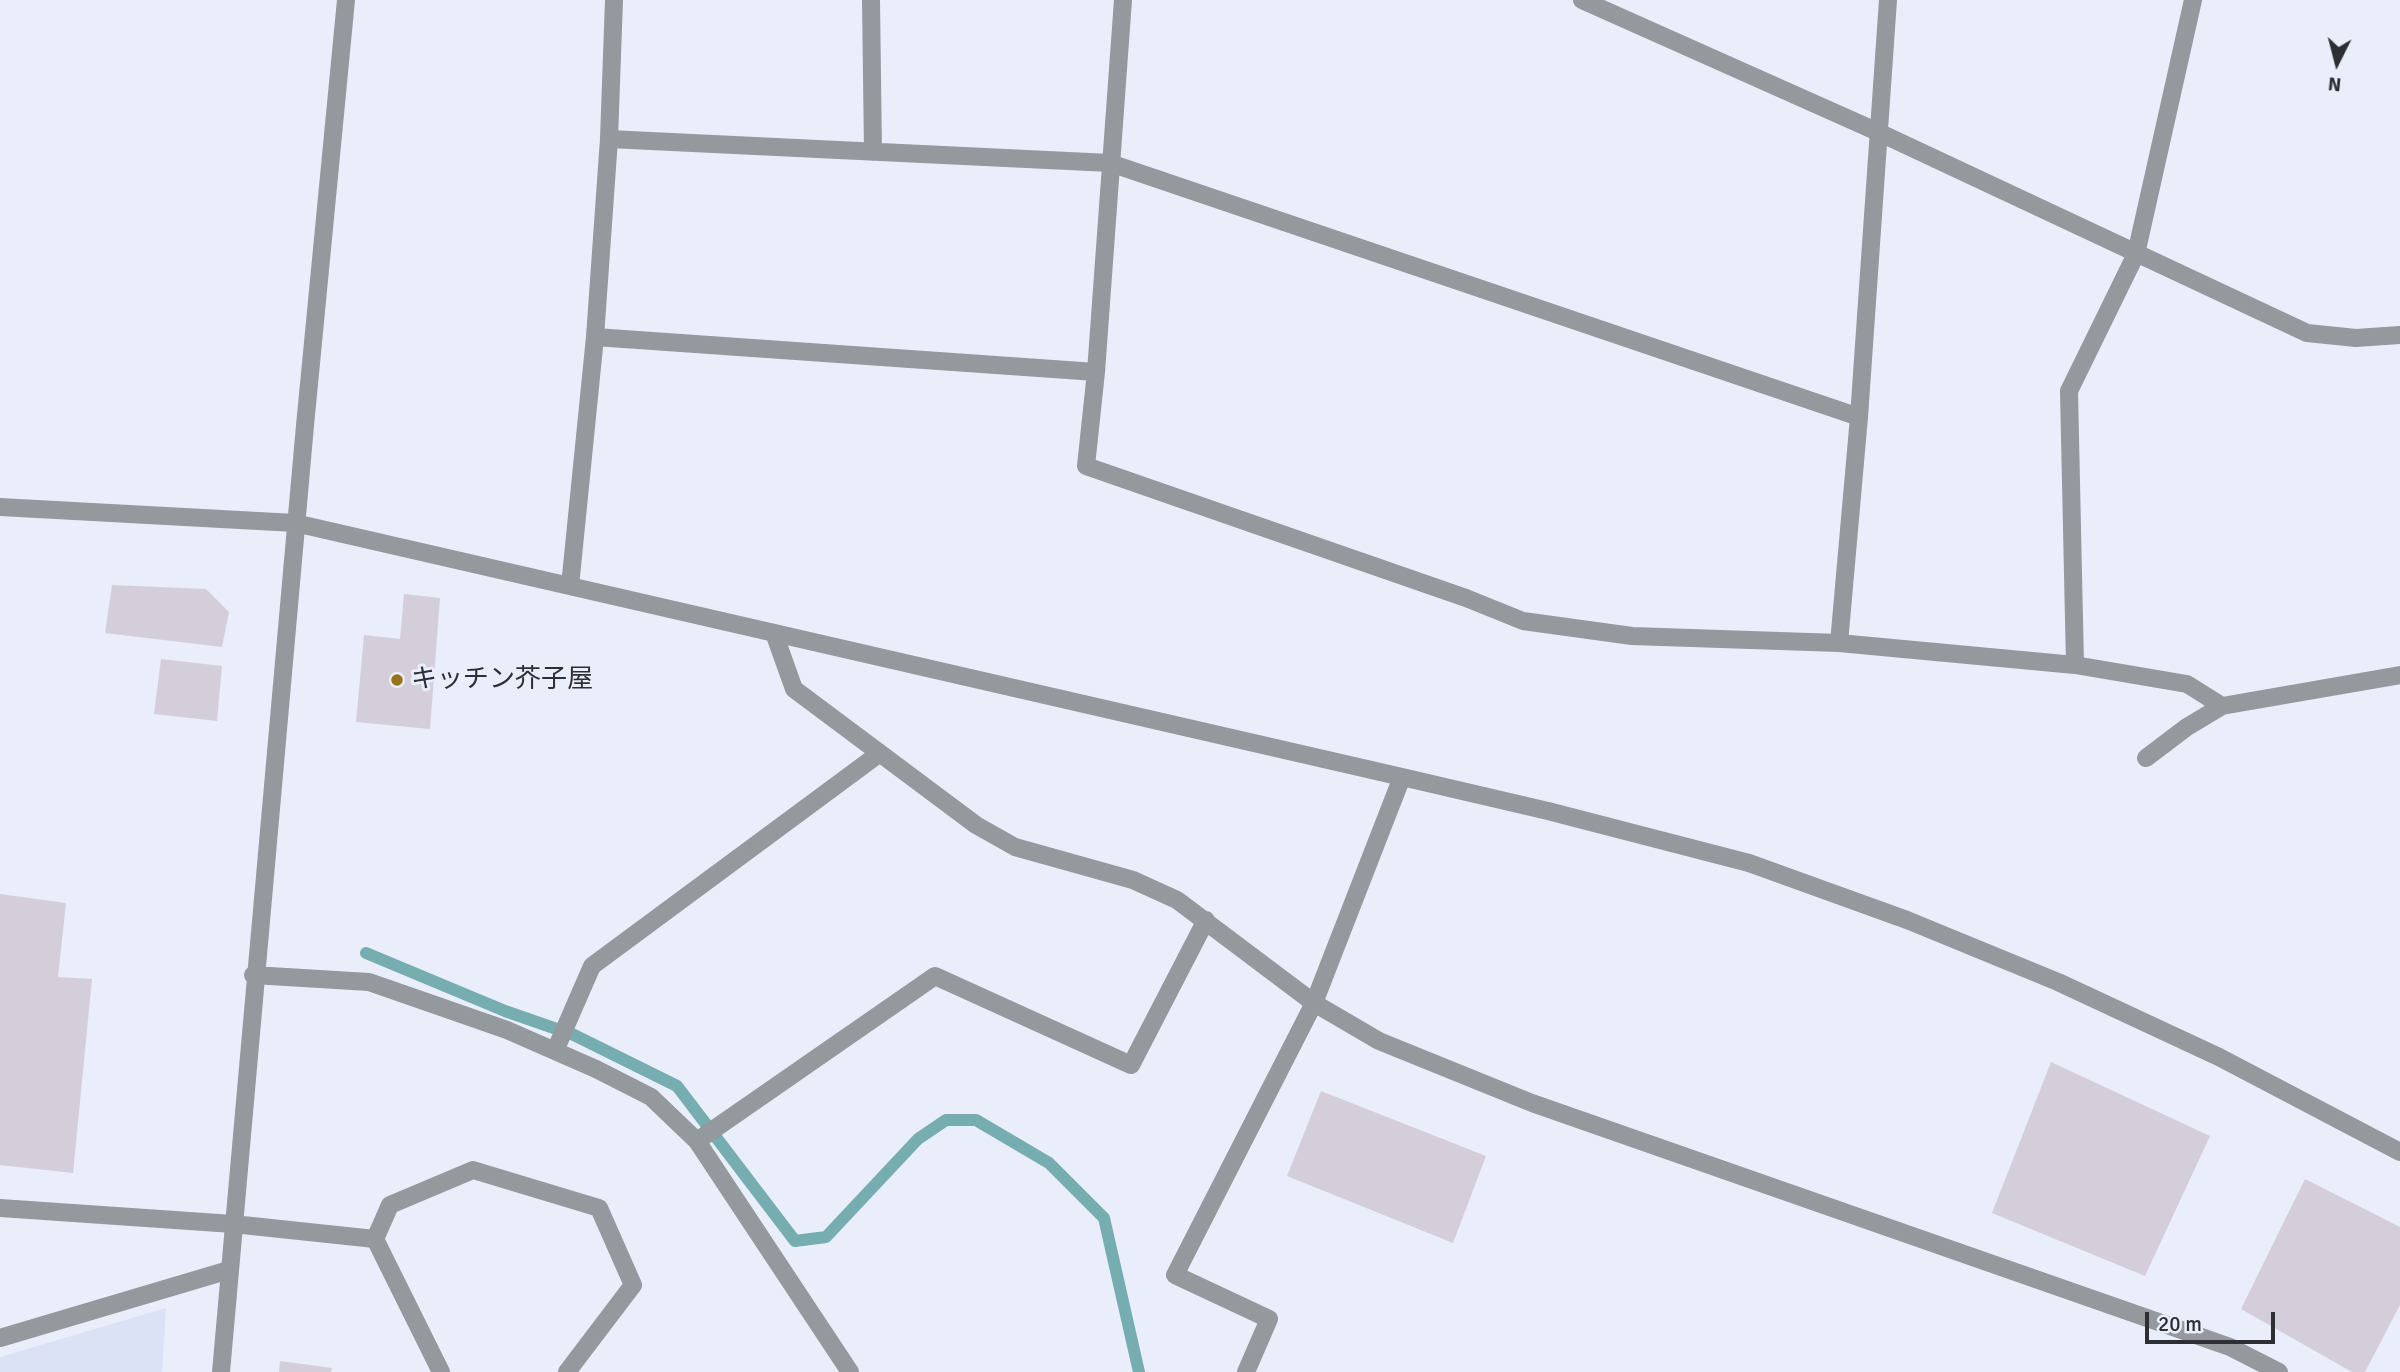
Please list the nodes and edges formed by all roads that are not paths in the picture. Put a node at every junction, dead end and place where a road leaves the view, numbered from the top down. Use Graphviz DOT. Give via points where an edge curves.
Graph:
graph roads {
  1 [pos="346,0"];
  2 [pos="614,0"];
  3 [pos="871,0"];
  4 [pos="1123,0"];
  5 [pos="1582,0"];
  6 [pos="1888,0"];
  7 [pos="2193,0"];
  8 [pos="1878,132"];
  9 [pos="609,139"];
  10 [pos="873,152"];
  11 [pos="1110,163"];
  12 [pos="2136,254"];
  13 [pos="2400,335"];
  14 [pos="595,337"];
  15 [pos="1096,372"];
  16 [pos="1859,417"];
  17 [pos="0,507"];
  18 [pos="295,523"];
  19 [pos="570,586"];
  20 [pos="774,633"];
  21 [pos="1839,643"];
  22 [pos="2075,665"];
  23 [pos="2400,675"];
  24 [pos="2222,706"];
  25 [pos="880,753"];
  26 [pos="2146,758"];
  27 [pos="1402,777"];
  28 [pos="1206,920"];
  29 [pos="254,975"];
  30 [pos="1314,1003"];
  31 [pos="556,1050"];
  32 [pos="698,1140"];
  33 [pos="2400,1152"];
  34 [pos="0,1208"];
  35 [pos="233,1224"];
  36 [pos="374,1239"];
  37 [pos="229,1270"];
  38 [pos="0,1338"];
  39 [pos="221,1372"];
  40 [pos="441,1372"];
  41 [pos="567,1372"];
  42 [pos="850,1372"];
  43 [pos="1246,1372"];
  44 [pos="2279,1372"];
  1 -- 18 [label="street"];
  2 -- 9 [label="street"];
  3 -- 10 [label="street"];
  4 -- 11 [label="street"];
  5 -- 8 [label="street"];
  6 -- 8 [label="street"];
  7 -- 12 [label="street"];
  8 -- 12 [label="street"];
  8 -- 16 [label="street"];
  9 -- 10 [label="street"];
  9 -- 14 [label="street"];
  10 -- 11 [label="street"];
  11 -- 15 [label="street"];
  11 -- 16 [label="street"];
  12 -- 13 [label="street" via="2307,333 2356,338"];
  12 -- 22 [label="street" via="2069,391"];
  14 -- 15 [label="street"];
  14 -- 19 [label="street"];
  15 -- 21 [label="street" via="1086,466 1523,621 1632,636"];
  16 -- 21 [label="street"];
  17 -- 18 [label="street"];
  18 -- 19 [label="street"];
  18 -- 29 [label="street"];
  19 -- 20 [label="street"];
  20 -- 25 [label="street" via="794,689"];
  20 -- 27 [label="street"];
  21 -- 22 [label="street"];
  22 -- 24 [label="street" via="2187,684"];
  23 -- 24 [label="street"];
  24 -- 26 [label="street"];
  25 -- 28 [label="street" via="976,825 1015,847 1133,880 1177,900"];
  25 -- 31 [label="street" via="592,966"];
  27 -- 30 [label="street"];
  27 -- 33 [label="street" via="1749,863 1906,920 2058,982 2207,1051"];
  28 -- 30 [label="street"];
  28 -- 32 [label="street" via="1131,1065 935,976"];
  29 -- 31 [label="street" via="369,982"];
  29 -- 35 [label="street"];
  30 -- 43 [label="street" via="1175,1275 1269,1319"];
  30 -- 44 [label="street" via="1380,1041 1532,1103 2230,1347"];
  31 -- 32 [label="street" via="651,1097"];
  32 -- 42 [label="street"];
  34 -- 35 [label="street"];
  35 -- 36 [label="street"];
  35 -- 37 [label="street"];
  36 -- 40 [label="street"];
  36 -- 41 [label="street" via="390,1205 473,1170 599,1208 633,1285"];
  37 -- 38 [label="street"];
  37 -- 39 [label="street"];
}
